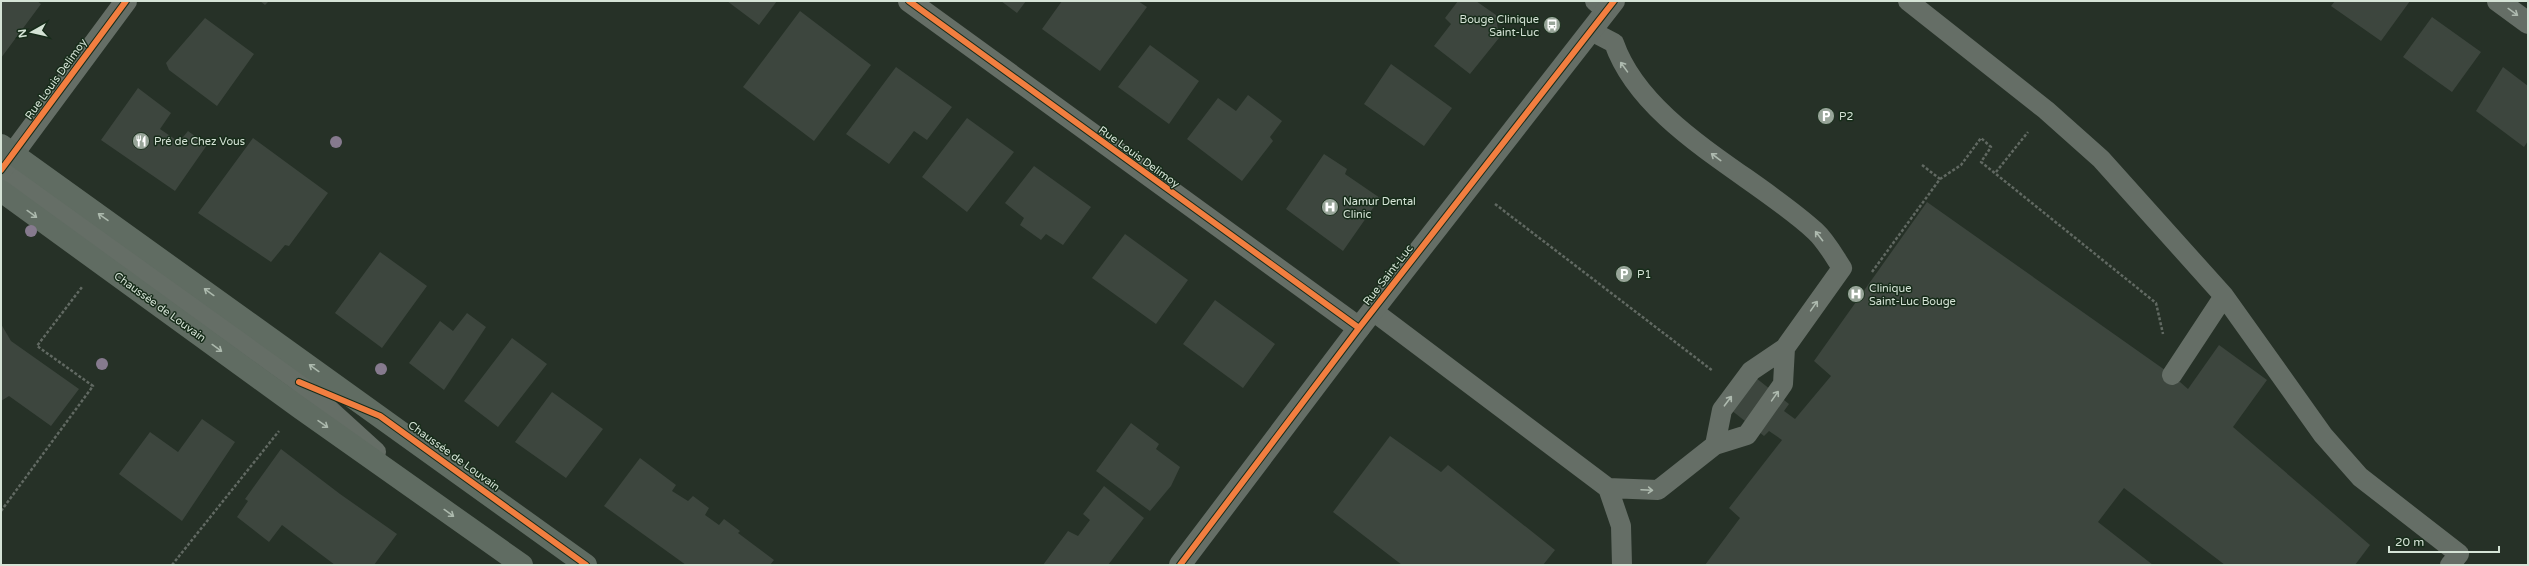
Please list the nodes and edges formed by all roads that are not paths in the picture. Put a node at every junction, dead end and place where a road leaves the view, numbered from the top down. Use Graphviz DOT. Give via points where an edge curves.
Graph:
graph roads {
  1 [pos="126,1"];
  2 [pos="908,1"];
  3 [pos="1908,1"];
  4 [pos="2498,1"];
  5 [pos="1605,4"];
  6 [pos="2528,23"];
  7 [pos="1591,31"];
  8 [pos="4,161"];
  9 [pos="1,191"];
  10 [pos="2224,296"];
  11 [pos="1373,311"];
  12 [pos="1359,328"];
  13 [pos="1785,348"];
  14 [pos="2172,375"];
  15 [pos="299,382"];
  16 [pos="380,416"];
  17 [pos="1715,445"];
  18 [pos="1608,488"];
  19 [pos="417,490"];
  20 [pos="522,565"];
  21 [pos="586,565"];
  22 [pos="1180,565"];
  23 [pos="1622,565"];
  24 [pos="2450,565"];
  1 -- 8 [label="street, Rue Louis Delimoy"];
  2 -- 12 [label="street, Rue Louis Delimoy"];
  3 -- 10 [label="lane" via="2046,110 2101,159"];
  4 -- 6 [label="street, one-way"];
  5 -- 7 [label="street, Rue Saint-Luc"];
  7 -- 11 [label="street, Rue Saint-Luc"];
  13 -- 7 [label="lane, one-way" via="1842,268 1816,232 1671,122 1621,63 1614,43"];
  8 -- 15 [label="lane, Chaussée de Louvain"];
  16 -- 8 [label="main road, Chaussée de Louvain, one-way"];
  9 -- 19 [label="main road, Chaussée de Louvain, one-way"];
  10 -- 14 [label="lane"];
  10 -- 24 [label="lane" via="2323,435 2360,477 2459,554"];
  11 -- 12 [label="street, Rue Saint-Luc"];
  11 -- 18 [label="lane"];
  12 -- 22 [label="street, Rue Saint-Luc"];
  17 -- 13 [label="lane, one-way" via="1722,410 1751,371"];
  17 -- 13 [label="lane, one-way" via="1747,435 1783,384"];
  15 -- 16 [label="lane, Chaussée de Louvain"];
  15 -- 19 [label="lane, Chaussée de Louvain"];
  16 -- 21 [label="main road, Chaussée de Louvain"];
  18 -- 17 [label="lane, one-way" via="1658,490"];
  18 -- 23 [label="lane" via="1621,526"];
  19 -- 20 [label="main road, Chaussée de Louvain, one-way"];
}
